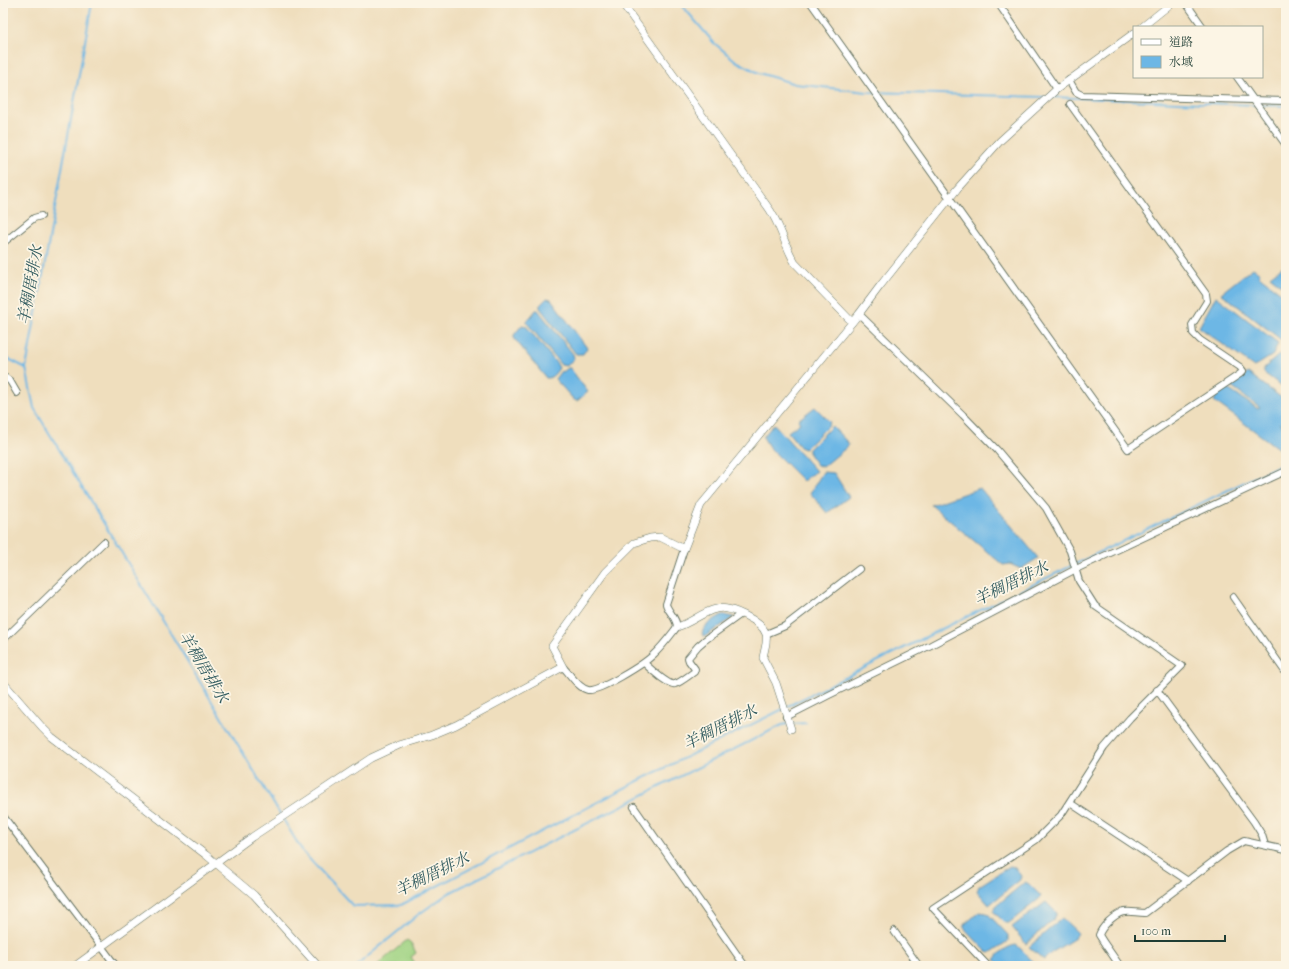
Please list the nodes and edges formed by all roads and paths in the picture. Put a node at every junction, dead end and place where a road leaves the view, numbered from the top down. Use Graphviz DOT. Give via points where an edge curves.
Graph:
graph roads {
  1 [pos="622,3"];
  2 [pos="811,3"];
  3 [pos="998,3"];
  4 [pos="1172,3"];
  5 [pos="1186,3"];
  6 [pos="1143,26"];
  7 [pos="1202,26"];
  8 [pos="1133,34"];
  9 [pos="1239,78"];
  10 [pos="1069,80"];
  11 [pos="1055,91"];
  12 [pos="1286,101"];
  13 [pos="1256,103"];
  14 [pos="1070,104"];
  15 [pos="1286,146"];
  16 [pos="950,198"];
  17 [pos="41,216"];
  18 [pos="3,243"];
  19 [pos="859,314"];
  20 [pos="852,322"];
  21 [pos="3,376"];
  22 [pos="17,393"];
  23 [pos="1286,471"];
  24 [pos="104,542"];
  25 [pos="684,549"];
  26 [pos="860,568"];
  27 [pos="1075,568"];
  28 [pos="1233,597"];
  29 [pos="741,614"];
  30 [pos="677,627"];
  31 [pos="766,634"];
  32 [pos="3,640"];
  33 [pos="644,663"];
  34 [pos="563,667"];
  35 [pos="1286,672"];
  36 [pos="3,682"];
  37 [pos="1157,690"];
  38 [pos="786,717"];
  39 [pos="790,730"];
  40 [pos="1070,803"];
  41 [pos="634,807"];
  42 [pos="3,816"];
  43 [pos="1265,845"];
  44 [pos="1286,850"];
  45 [pos="216,864"];
  46 [pos="1188,881"];
  47 [pos="894,931"];
  48 [pos="102,946"];
  49 [pos="75,966"];
  50 [pos="116,966"];
  51 [pos="318,966"];
  52 [pos="745,966"];
  53 [pos="919,966"];
  54 [pos="988,966"];
  55 [pos="1120,966"];
  1 -- 20 [label="street" via="778,222 795,263"];
  2 -- 16 [label="street"];
  3 -- 11 [label="street"];
  4 -- 6 [label="street"];
  5 -- 7 [label="street"];
  8 -- 10 [label="street"];
  9 -- 13 [label="street"];
  10 -- 11 [label="street"];
  10 -- 13 [label="street" via="1076,92 1082,95"];
  11 -- 16 [label="street" via="1000,141"];
  12 -- 13 [label="street"];
  13 -- 15 [label="street"];
  14 -- 16 [label="street" via="1206,294 1206,301 1192,325 1193,333 1240,367 1243,371 1240,374 1128,449"];
  16 -- 19 [label="street"];
  17 -- 18 [label="street" via="34,218"];
  19 -- 20 [label="street"];
  19 -- 27 [label="street" via="997,450 1046,508"];
  20 -- 25 [label="street" via="701,504"];
  21 -- 22 [label="street" via="10,381"];
  23 -- 27 [label="street"];
  24 -- 32 [label="street"];
  25 -- 30 [label="street" via="666,604"];
  25 -- 34 [label="street" via="660,537 634,543 605,572 552,646"];
  26 -- 31 [label="street" via="785,626"];
  27 -- 37 [label="street" via="1095,606 1182,666"];
  27 -- 38 [label="street" via="931,645"];
  28 -- 35 [label="street"];
  29 -- 30 [label="street" via="717,608"];
  29 -- 31 [label="street" via="759,624"];
  29 -- 33 [label="street" via="698,646 688,658 695,669 694,672 676,684 666,681"];
  30 -- 33 [label="street" via="655,654"];
  31 -- 38 [label="street" via="763,658 776,683"];
  33 -- 34 [label="street" via="598,689 589,690 580,686"];
  34 -- 45 [label="street" via="456,725 371,758"];
  36 -- 45 [label="street" via="52,737"];
  37 -- 40 [label="street" via="1104,748"];
  37 -- 43 [label="street" via="1254,822"];
  38 -- 39 [label="street"];
  40 -- 46 [label="street"];
  40 -- 54 [label="street" via="1036,840 933,908"];
  41 -- 52 [label="street"];
  42 -- 48 [label="street"];
  43 -- 44 [label="street"];
  43 -- 46 [label="street" via="1244,841"];
  45 -- 48 [label="street"];
  45 -- 51 [label="street" via="254,895"];
  46 -- 55 [label="street" via="1145,913 1122,911 1100,929 1099,935"];
  47 -- 53 [label="street"];
  48 -- 49 [label="street"];
  48 -- 50 [label="street"];
}
